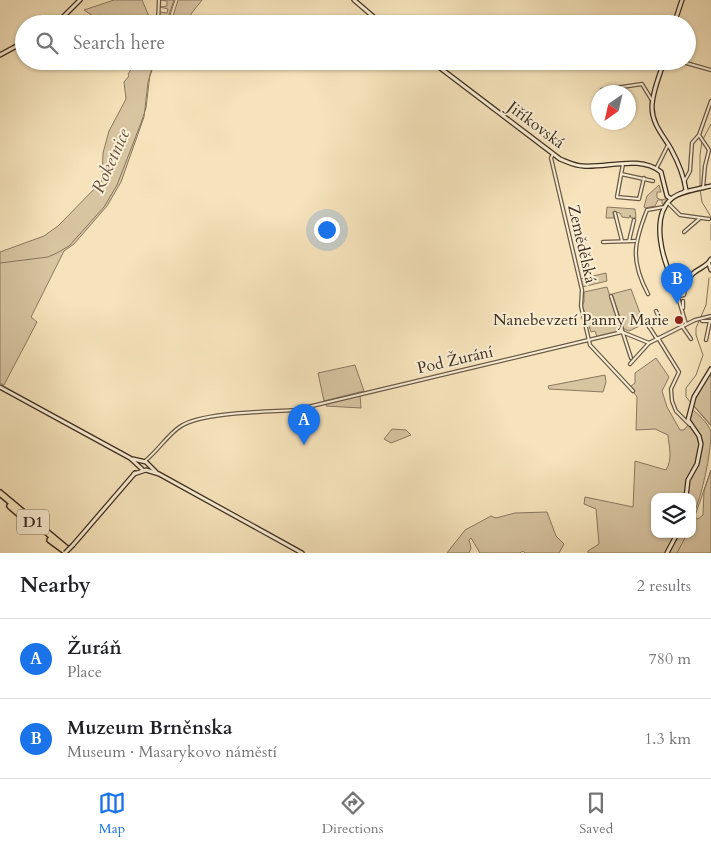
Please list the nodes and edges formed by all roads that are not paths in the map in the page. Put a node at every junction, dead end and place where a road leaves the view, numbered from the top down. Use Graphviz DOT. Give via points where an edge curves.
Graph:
graph roads {
  1 [pos="80,0"];
  2 [pos="158,0"];
  3 [pos="354,0"];
  4 [pos="682,0"];
  5 [pos="65,15"];
  6 [pos="158,15"];
  7 [pos="372,15"];
  8 [pos="677,15"];
  9 [pos="15,47"];
  10 [pos="0,55"];
  11 [pos="696,66"];
  12 [pos="443,70"];
  13 [pos="662,70"];
  14 [pos="711,70"];
  15 [pos="635,85"];
  16 [pos="711,101"];
  17 [pos="653,102"];
  18 [pos="699,135"];
  19 [pos="668,145"];
  20 [pos="553,154"];
  21 [pos="623,164"];
  22 [pos="656,169"];
  23 [pos="622,174"];
  24 [pos="644,178"];
  25 [pos="653,180"];
  26 [pos="685,184"];
  27 [pos="711,186"];
  28 [pos="701,189"];
  29 [pos="693,191"];
  30 [pos="684,192"];
  31 [pos="671,199"];
  32 [pos="669,204"];
  33 [pos="664,209"];
  34 [pos="615,213"];
  35 [pos="699,219"];
  36 [pos="708,219"];
  37 [pos="634,220"];
  38 [pos="684,232"];
  39 [pos="622,241"];
  40 [pos="629,241"];
  41 [pos="635,241"];
  42 [pos="603,242"];
  43 [pos="711,260"];
  44 [pos="709,264"];
  45 [pos="711,270"];
  46 [pos="674,283"];
  47 [pos="686,286"];
  48 [pos="648,294"];
  49 [pos="611,296"];
  50 [pos="679,296"];
  51 [pos="683,301"];
  52 [pos="683,310"];
  53 [pos="656,311"];
  54 [pos="711,316"];
  55 [pos="702,319"];
  56 [pos="711,321"];
  57 [pos="646,322"];
  58 [pos="686,324"];
  59 [pos="682,326"];
  60 [pos="648,327"];
  61 [pos="622,332"];
  62 [pos="658,338"];
  63 [pos="691,339"];
  64 [pos="590,340"];
  65 [pos="706,340"];
  66 [pos="649,343"];
  67 [pos="631,358"];
  68 [pos="630,364"];
  69 [pos="711,369"];
  70 [pos="0,387"];
  71 [pos="633,391"];
  72 [pos="690,425"];
  73 [pos="130,458"];
  74 [pos="146,463"];
  75 [pos="142,468"];
  76 [pos="159,474"];
  77 [pos="0,493"];
  78 [pos="686,493"];
  79 [pos="0,498"];
  80 [pos="675,538"];
  81 [pos="68,551"];
  82 [pos="302,553"];
  83 [pos="667,553"];
  1 -- 5 [label="street"];
  2 -- 6 [label="street"];
  3 -- 7 [label="street"];
  4 -- 8 [label="street"];
  9 -- 10 [label="street"];
  11 -- 14 [label="street"];
  12 -- 20 [label="street, Jiříkovská"];
  13 -- 17 [label="street"];
  15 -- 17 [label="street" via="642,84"];
  16 -- 18 [label="street"];
  17 -- 19 [label="street" via="656,125"];
  18 -- 26 [label="street" via="694,139"];
  18 -- 28 [label="street" via="709,150"];
  19 -- 22 [label="street"];
  19 -- 26 [label="street"];
  20 -- 21 [label="street, Jiříkovská" via="579,166"];
  20 -- 64 [label="street, Zemědělská" via="551,158 582,290 581,306"];
  21 -- 22 [label="street, Jiříkovská"];
  21 -- 23 [label="street"];
  22 -- 31 [label="street" via="661,172"];
  23 -- 24 [label="street"];
  23 -- 24 [label="street" via="617,197 639,198"];
  24 -- 25 [label="street"];
  26 -- 29 [label="street"];
  26 -- 30 [label="street"];
  27 -- 28 [label="street"];
  28 -- 29 [label="street"];
  29 -- 30 [label="street"];
  30 -- 31 [label="street"];
  31 -- 32 [label="street"];
  32 -- 33 [label="street"];
  32 -- 35 [label="street" via="680,215"];
  33 -- 41 [label="street" via="662,206 647,210"];
  33 -- 46 [label="street" via="660,232 662,250"];
  34 -- 39 [label="street"];
  35 -- 36 [label="street"];
  35 -- 38 [label="street"];
  37 -- 40 [label="street"];
  39 -- 40 [label="street"];
  39 -- 42 [label="street"];
  40 -- 41 [label="street"];
  41 -- 48 [label="street" via="636,259"];
  43 -- 44 [label="street"];
  44 -- 45 [label="street"];
  44 -- 47 [label="street" via="695,270"];
  46 -- 47 [label="street"];
  46 -- 50 [label="street"];
  47 -- 50 [label="street" via="683,296"];
  49 -- 61 [label="street"];
  50 -- 52 [label="street"];
  51 -- 52 [label="street"];
  52 -- 58 [label="street"];
  53 -- 60 [label="street" via="659,317"];
  54 -- 55 [label="street"];
  55 -- 56 [label="street"];
  55 -- 58 [label="street"];
  56 -- 65 [label="street"];
  57 -- 60 [label="street"];
  58 -- 59 [label="street"];
  59 -- 62 [label="street"];
  59 -- 63 [label="street"];
  60 -- 62 [label="street"];
  61 -- 64 [label="street, Pod Žurání"];
  61 -- 66 [label="street"];
  61 -- 67 [label="street"];
  62 -- 66 [label="street"];
  62 -- 72 [label="street" via="679,372 670,390 672,401 679,415"];
  64 -- 71 [label="street" via="590,345"];
  64 -- 74 [label="street, Pod Žurání" via="295,410 192,422 178,428"];
  66 -- 68 [label="street"];
  69 -- 72 [label="street" via="697,391 688,420"];
  70 -- 73 [label="street"];
  72 -- 78 [label="street" via="701,444"];
  73 -- 74 [label="street"];
  73 -- 75 [label="street"];
  74 -- 75 [label="street"];
  74 -- 75 [label="street"];
  74 -- 76 [label="street"];
  75 -- 76 [label="street"];
  75 -- 81 [label="street, bridge"];
  76 -- 82 [label="street"];
  77 -- 81 [label="highway, D1"];
  79 -- 81 [label="highway, D1"];
  80 -- 83 [label="street"];
}
